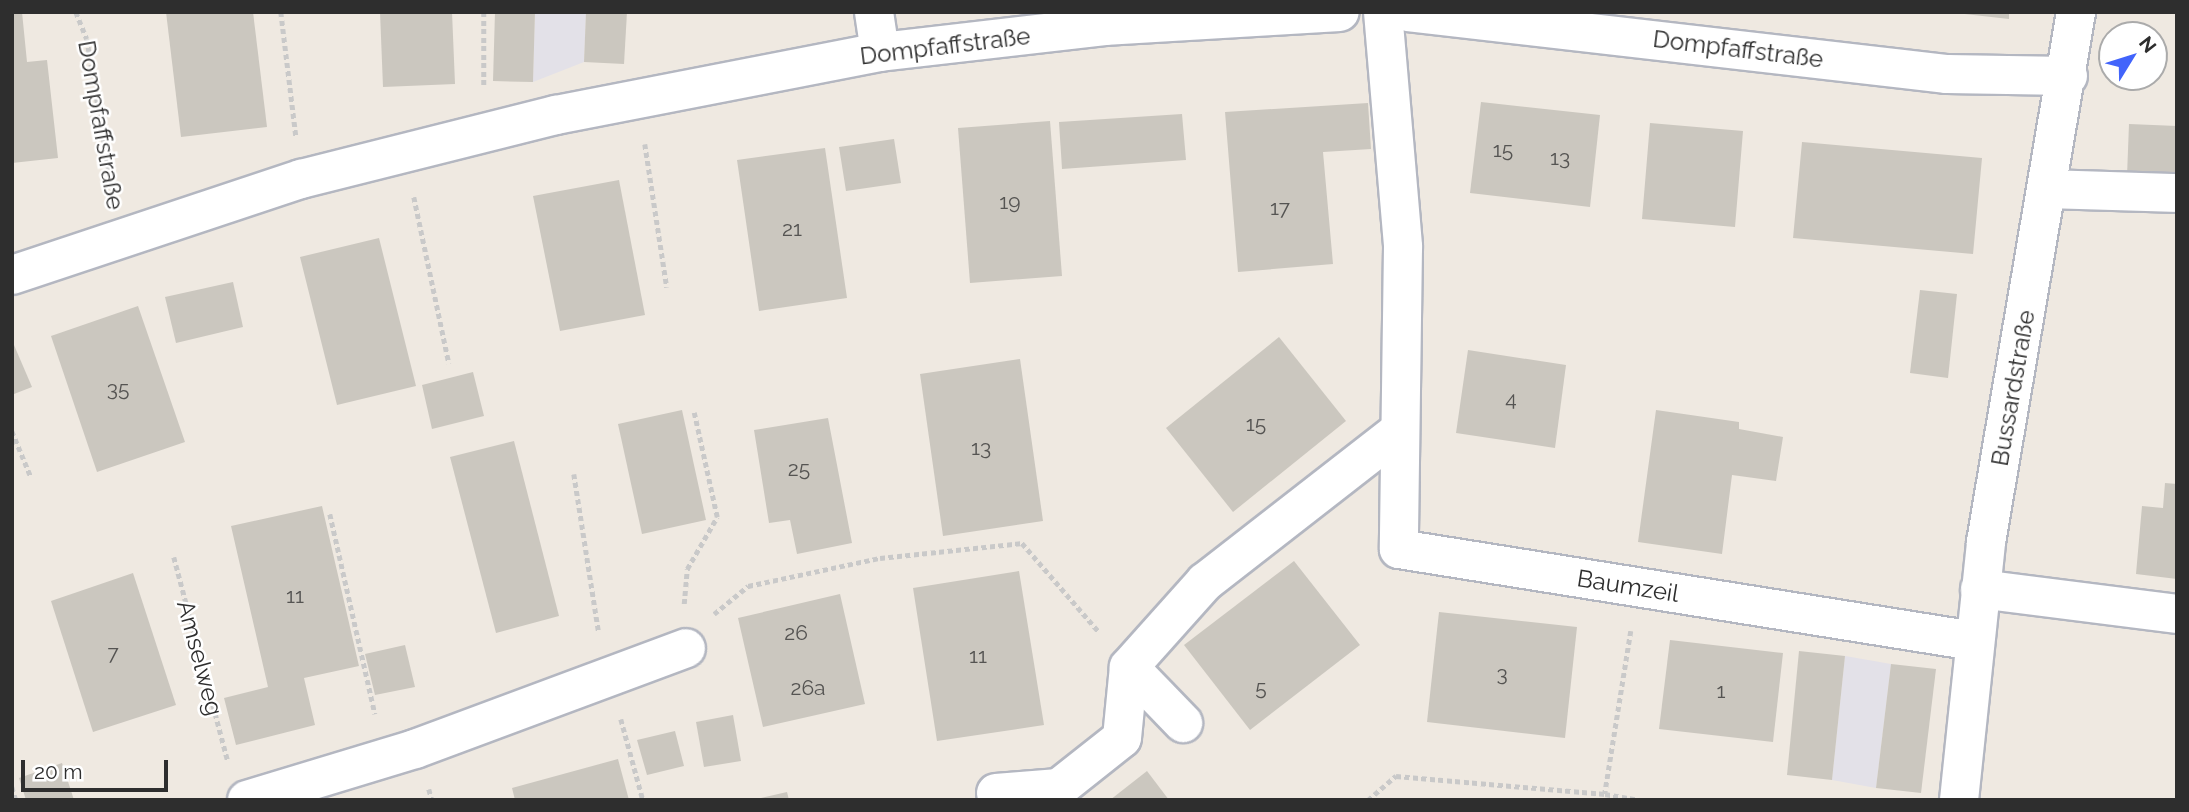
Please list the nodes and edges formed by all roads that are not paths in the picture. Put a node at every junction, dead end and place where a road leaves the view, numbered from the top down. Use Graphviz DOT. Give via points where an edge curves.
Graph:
graph roads {
  1 [pos="874,12"];
  2 [pos="1340,12"];
  3 [pos="1383,12"];
  4 [pos="1408,12"];
  5 [pos="2076,12"];
  6 [pos="880,52"];
  7 [pos="2068,76"];
  8 [pos="2049,189"];
  9 [pos="2177,193"];
  10 [pos="12,275"];
  11 [pos="1398,432"];
  12 [pos="1980,589"];
  13 [pos="2177,614"];
  14 [pos="1974,641"];
  15 [pos="683,649"];
  16 [pos="1129,667"];
  17 [pos="1183,723"];
  18 [pos="239,786"];
  19 [pos="996,793"];
  20 [pos="1959,800"];
  1 -- 6 [label="street"];
  2 -- 6 [label="street, Dompfaffstraße" via="1104,26"];
  3 -- 11 [label="street, Baumzeil" via="1403,247"];
  4 -- 7 [label="street, Dompfaffstraße" via="1947,74"];
  5 -- 7 [label="street, Bussardstraße"];
  6 -- 10 [label="street, Dompfaffstraße" via="555,115 301,179"];
  7 -- 8 [label="street, Bussardstraße"];
  8 -- 9 [label="street"];
  8 -- 12 [label="street, Bussardstraße"];
  11 -- 14 [label="street, Baumzeil" via="1399,549"];
  11 -- 16 [label="street" via="1195,569"];
  12 -- 13 [label="street"];
  12 -- 14 [label="street, Bussardstraße"];
  14 -- 20 [label="street, Bussardstraße"];
  15 -- 18 [label="street" via="415,749"];
  16 -- 17 [label="street"];
  16 -- 19 [label="street" via="1122,737 1059,788"];
}
